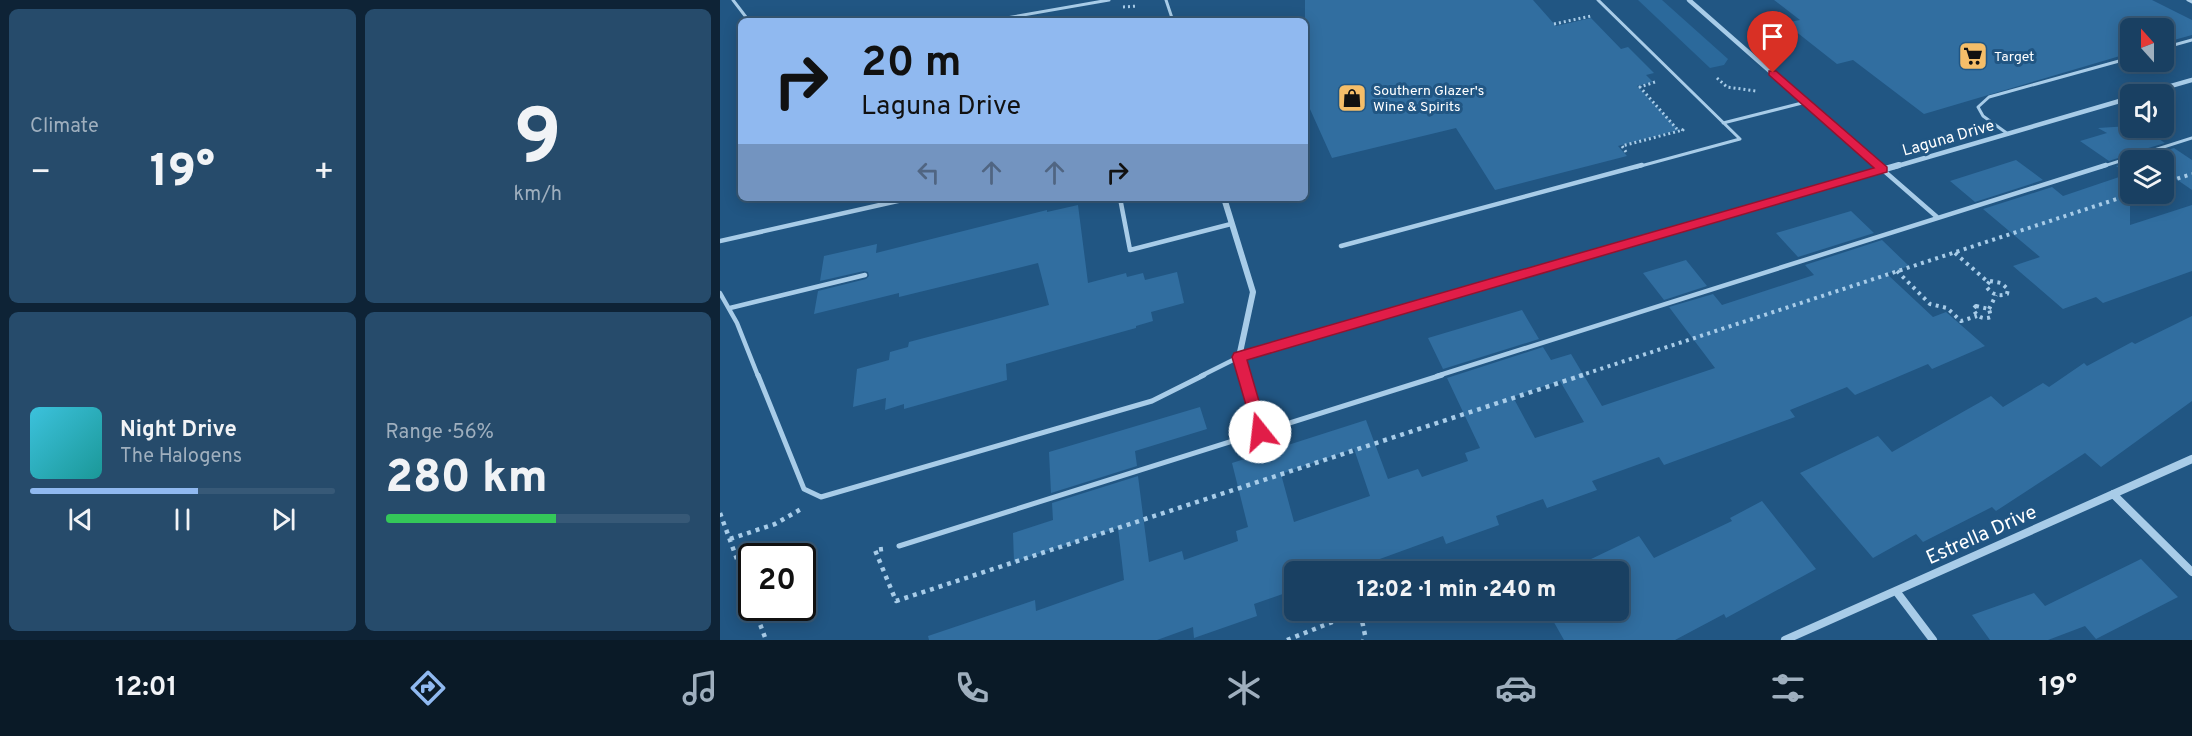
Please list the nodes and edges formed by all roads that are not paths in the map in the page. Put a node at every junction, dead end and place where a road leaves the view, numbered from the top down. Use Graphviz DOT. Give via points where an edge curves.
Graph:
graph roads {
  1 [pos="734,0"];
  2 [pos="1109,0"];
  3 [pos="1166,0"];
  4 [pos="1598,0"];
  5 [pos="1689,0"];
  6 [pos="747,18"];
  7 [pos="1006,18"];
  8 [pos="1172,18"];
  9 [pos="2192,40"];
  10 [pos="2174,45"];
  11 [pos="2120,61"];
  12 [pos="2192,80"];
  13 [pos="2174,85"];
  14 [pos="2120,101"];
  15 [pos="1806,102"];
  16 [pos="1723,123"];
  17 [pos="2008,134"];
  18 [pos="2192,138"];
  19 [pos="1883,170"];
  20 [pos="898,201"];
  21 [pos="1121,201"];
  22 [pos="1225,201"];
  23 [pos="1937,217"];
  24 [pos="1231,225"];
  25 [pos="720,241"];
  26 [pos="1341,246"];
  27 [pos="864,275"];
  28 [pos="720,294"];
  29 [pos="730,308"];
  30 [pos="1239,357"];
  31 [pos="1260,432"];
  32 [pos="2192,459"];
  33 [pos="2113,494"];
  34 [pos="899,546"];
  35 [pos="2192,572"];
  36 [pos="1896,591"];
  37 [pos="1785,640"];
  38 [pos="1933,640"];
  1 -- 6 [label="lane"];
  2 -- 7 [label="lane"];
  3 -- 8 [label="lane"];
  4 -- 16 [label="lane"];
  5 -- 15 [label="street"];
  9 -- 10 [label="lane"];
  11 -- 17 [label="lane" via="1989,97 1978,107 1983,116"];
  12 -- 13 [label="street"];
  14 -- 17 [label="street, Laguna Drive"];
  15 -- 16 [label="lane"];
  15 -- 19 [label="street"];
  16 -- 26 [label="lane" via="1740,140"];
  17 -- 19 [label="street, Laguna Drive"];
  18 -- 23 [label="lane"];
  19 -- 23 [label="lane"];
  19 -- 30 [label="street, Laguna Drive"];
  20 -- 25 [label="lane"];
  21 -- 24 [label="lane" via="1130,250"];
  22 -- 24 [label="street"];
  23 -- 31 [label="lane"];
  24 -- 30 [label="street" via="1253,292"];
  27 -- 29 [label="lane"];
  28 -- 29 [label="lane"];
  29 -- 30 [label="lane" via="804,489 820,497 1152,400"];
  30 -- 31 [label="lane"];
  31 -- 34 [label="lane"];
  32 -- 33 [label="street, Estrella Drive"];
  33 -- 35 [label="street"];
  33 -- 36 [label="street, Estrella Drive"];
  36 -- 37 [label="street, Estrella Drive"];
  36 -- 38 [label="street"];
}
